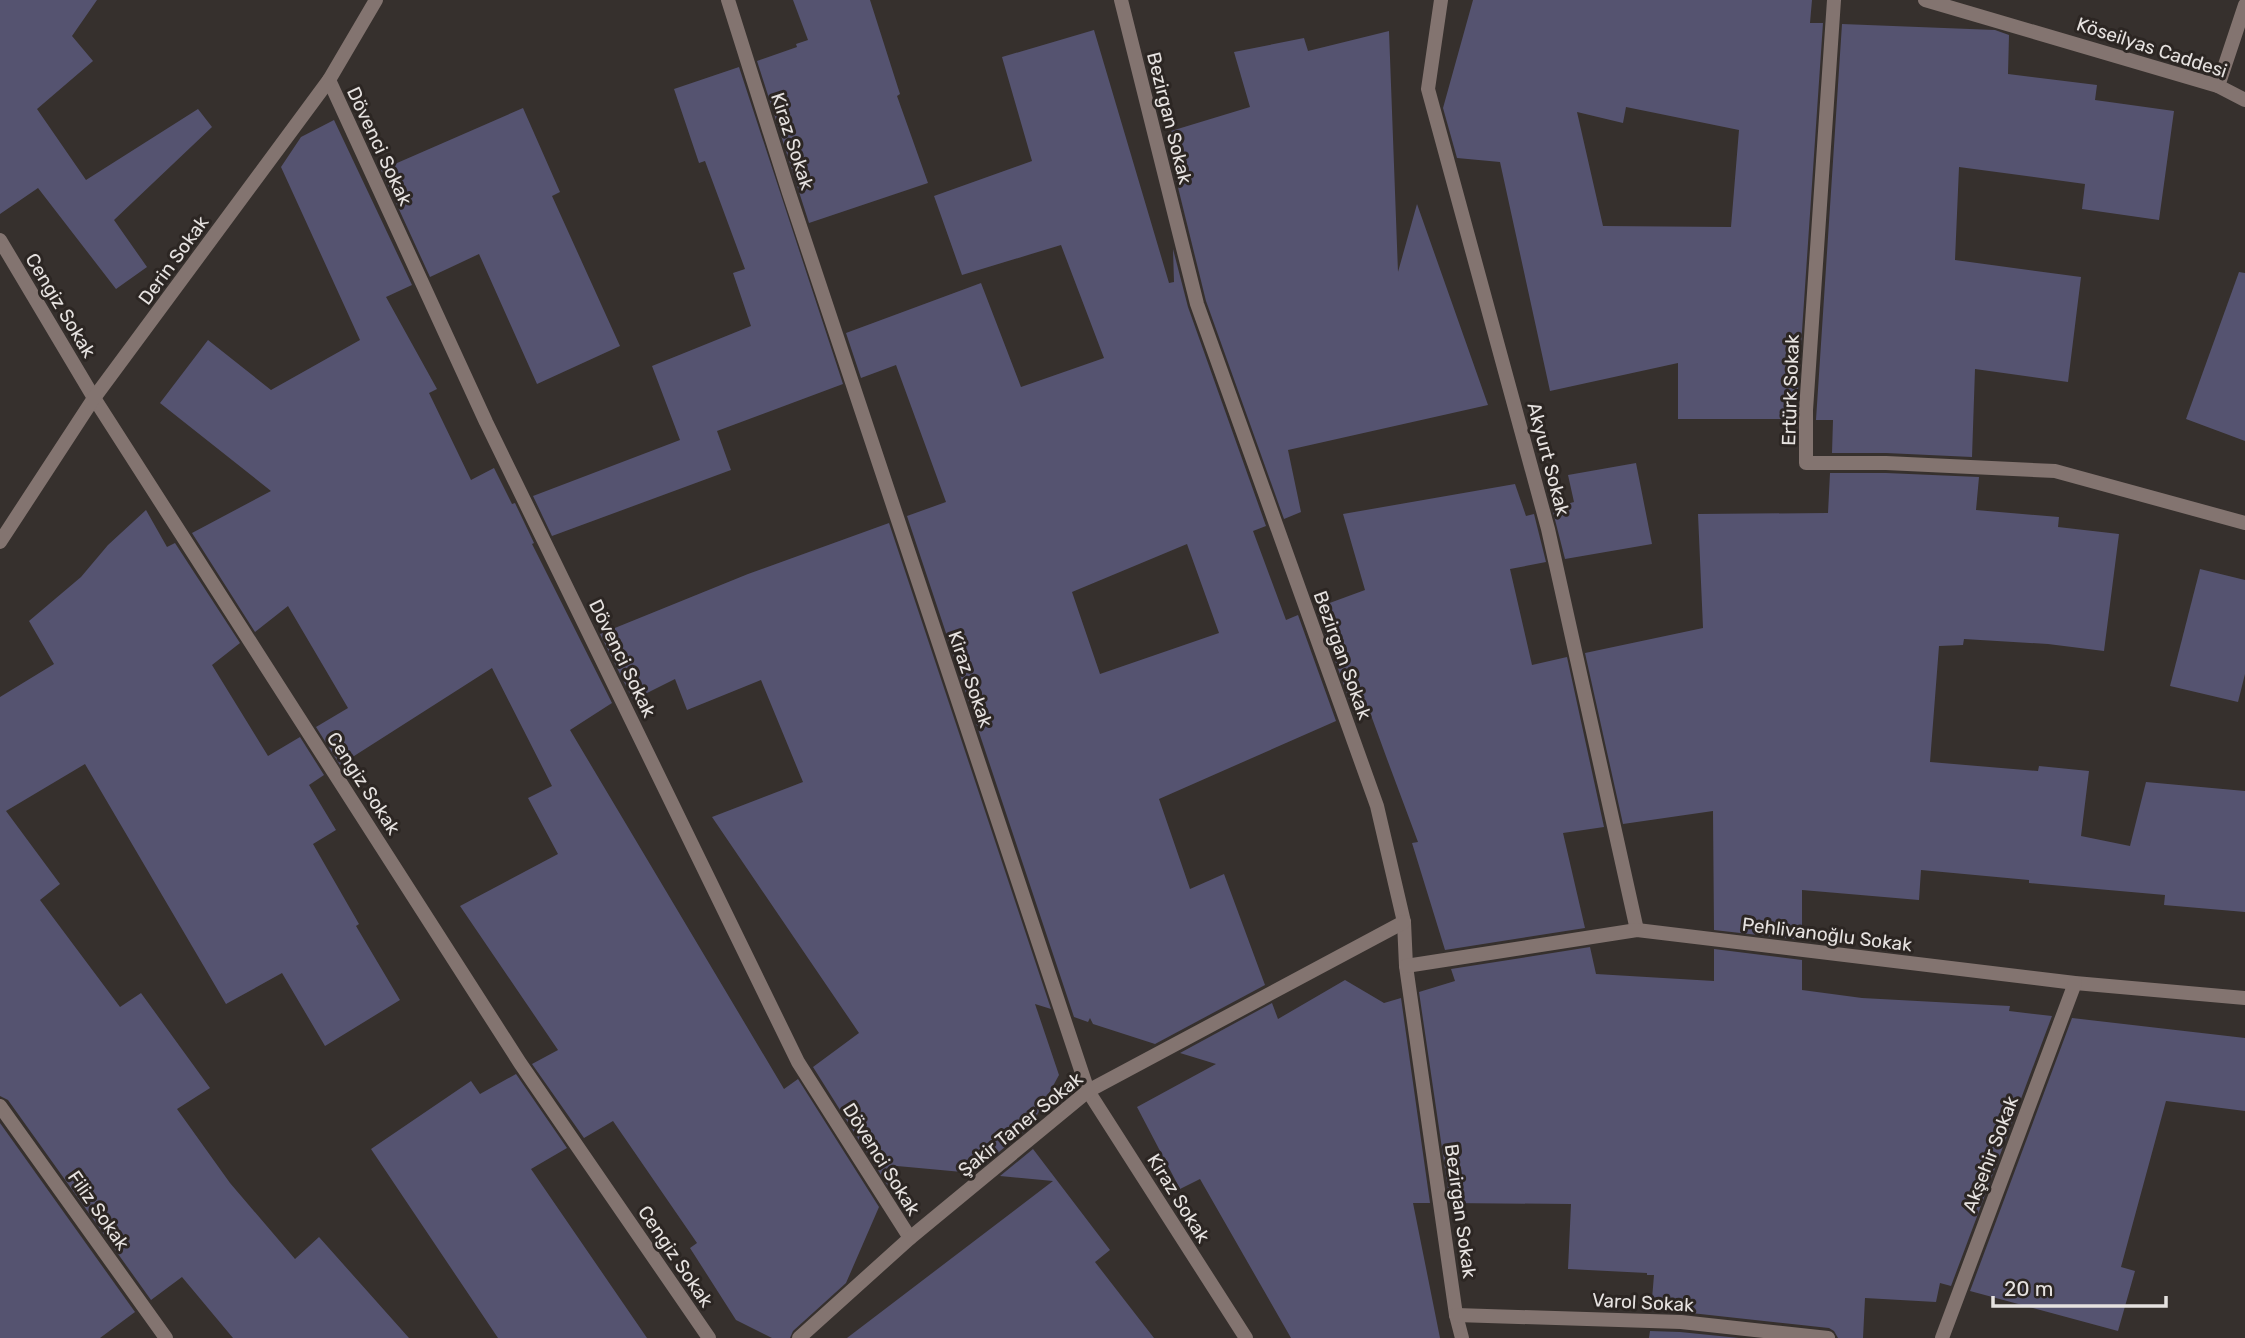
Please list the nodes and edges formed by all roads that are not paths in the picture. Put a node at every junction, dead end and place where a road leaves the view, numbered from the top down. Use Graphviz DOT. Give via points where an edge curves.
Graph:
graph roads {
  1 [pos="376,0"];
  2 [pos="728,0"];
  3 [pos="1121,0"];
  4 [pos="1441,0"];
  5 [pos="1833,0"];
  6 [pos="1925,0"];
  7 [pos="2245,5"];
  8 [pos="329,80"];
  9 [pos="2218,86"];
  10 [pos="2245,100"];
  11 [pos="0,240"];
  12 [pos="94,398"];
  13 [pos="2245,523"];
  14 [pos="0,542"];
  15 [pos="1404,922"];
  16 [pos="1637,930"];
  17 [pos="1406,966"];
  18 [pos="2075,984"];
  19 [pos="2245,998"];
  20 [pos="1088,1091"];
  21 [pos="0,1106"];
  22 [pos="909,1238"];
  23 [pos="1457,1315"];
  24 [pos="166,1338"];
  25 [pos="709,1338"];
  26 [pos="799,1338"];
  27 [pos="1246,1338"];
  28 [pos="1462,1338"];
  29 [pos="1828,1338"];
  30 [pos="1942,1338"];
  1 -- 8 [label="street, Derin Sokak"];
  2 -- 20 [label="street, Kiraz Sokak"];
  3 -- 15 [label="street, Bezirgan Sokak" via="1197,304 1377,806"];
  4 -- 16 [label="street, Akyurt Sokak" via="1428,89 1548,529"];
  5 -- 13 [label="street, Ertürk Sokak" via="1806,463 2055,471"];
  6 -- 9 [label="street, Köseilyas Caddesi"];
  7 -- 9 [label="street"];
  8 -- 12 [label="street, Derin Sokak"];
  8 -- 22 [label="street, Dövenci Sokak" via="486,422 798,1062"];
  9 -- 10 [label="street, Köseilyas Caddesi"];
  11 -- 12 [label="street, Cengiz Sokak"];
  12 -- 14 [label="street, Derin Sokak"];
  12 -- 25 [label="street, Cengiz Sokak" via="520,1063"];
  15 -- 17 [label="street, Bezirgan Sokak"];
  15 -- 20 [label="street, Şakir Taner Sokak"];
  16 -- 17 [label="street, Pehlivanoğlu Sokak"];
  16 -- 18 [label="street, Pehlivanoğlu Sokak"];
  17 -- 23 [label="street, Bezirgan Sokak"];
  18 -- 19 [label="street, Pehlivanoğlu Sokak"];
  18 -- 30 [label="street, Akşehir Sokak"];
  20 -- 22 [label="street, Şakir Taner Sokak"];
  20 -- 27 [label="street, Kiraz Sokak"];
  21 -- 24 [label="street, Filiz Sokak"];
  22 -- 26 [label="street, Şakir Taner Sokak"];
  23 -- 28 [label="street, Bezirgan Sokak"];
  23 -- 29 [label="street, Varol Sokak" via="1681,1322"];
}
